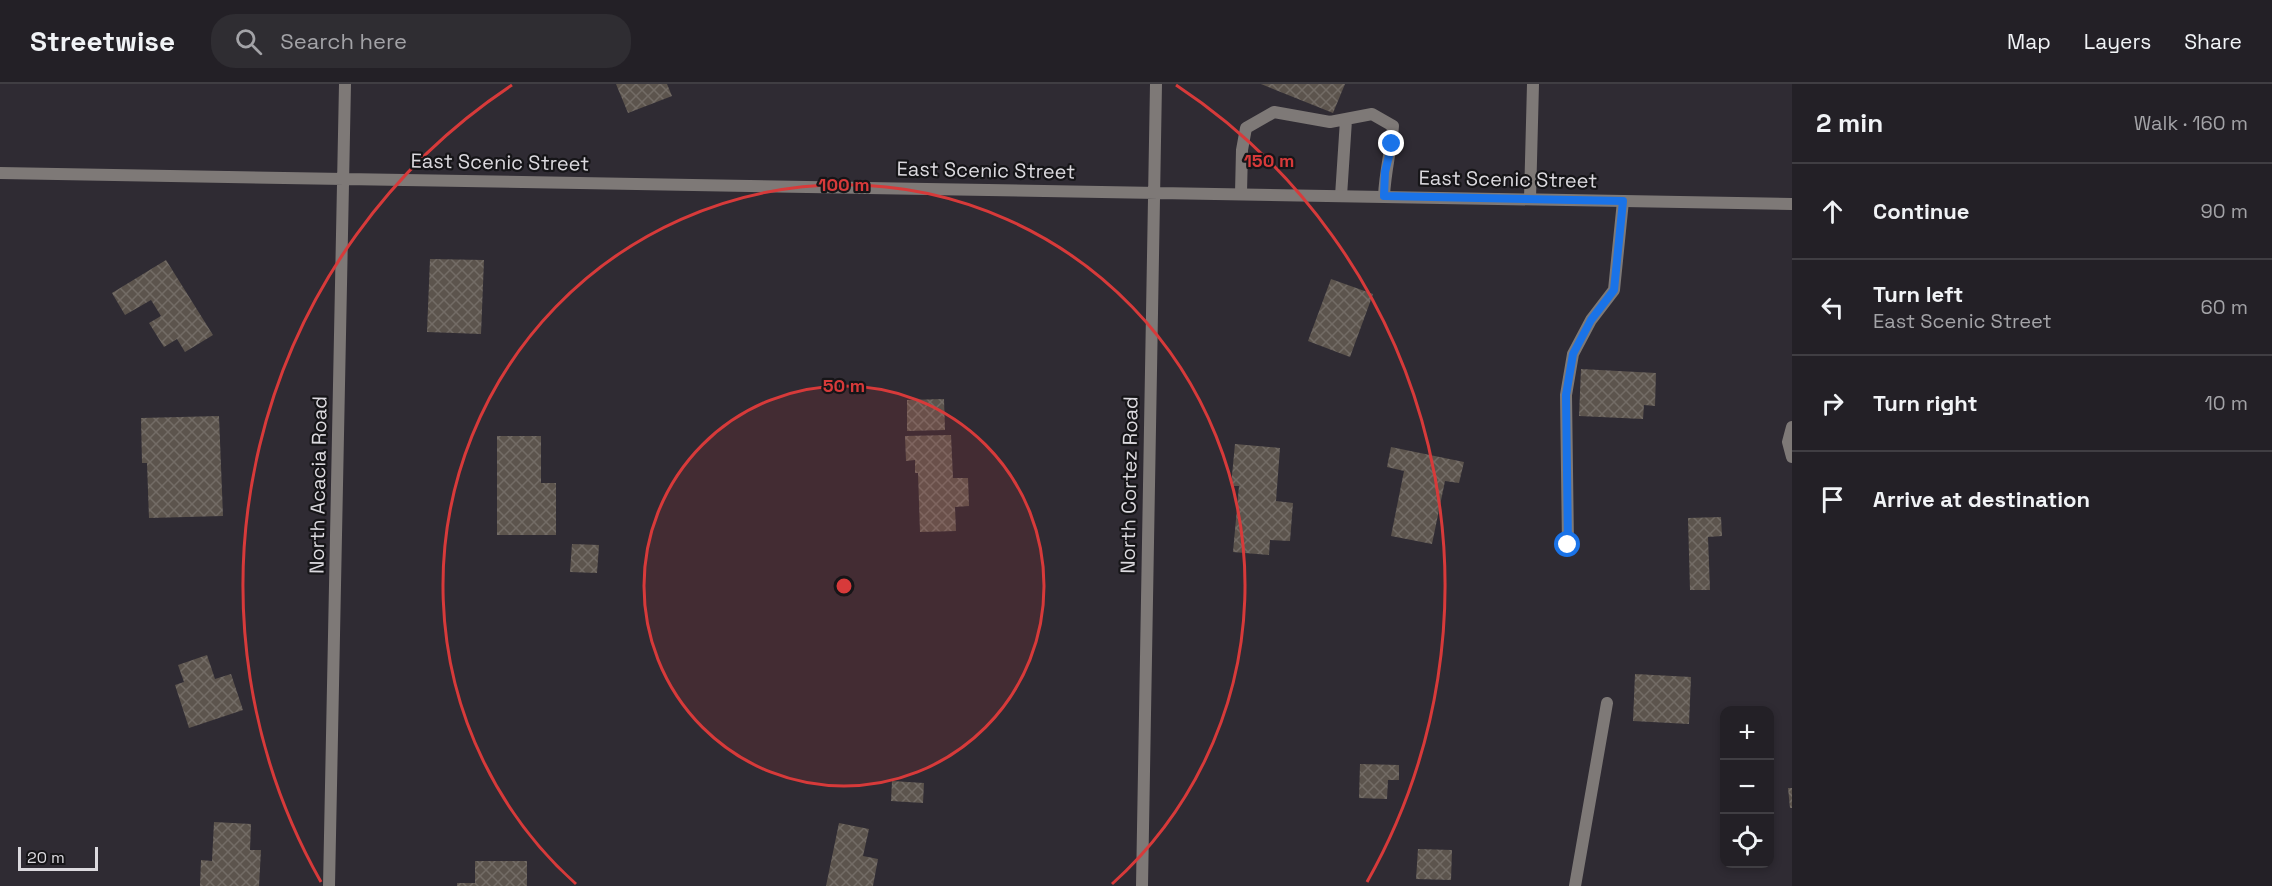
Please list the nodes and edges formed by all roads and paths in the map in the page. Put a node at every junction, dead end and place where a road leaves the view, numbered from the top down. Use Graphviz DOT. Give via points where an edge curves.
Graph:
graph roads {
  1 [pos="345,84"];
  2 [pos="1156,84"];
  3 [pos="1533,84"];
  4 [pos="1346,120"];
  5 [pos="0,173"];
  6 [pos="344,179"];
  7 [pos="1154,192"];
  8 [pos="1241,194"];
  9 [pos="1341,196"];
  10 [pos="1384,196"];
  11 [pos="1530,199"];
  12 [pos="1623,201"];
  13 [pos="1792,204"];
  14 [pos="1792,427"];
  15 [pos="1792,457"];
  16 [pos="1568,545"];
  17 [pos="1606,703"];
  18 [pos="329,886"];
  19 [pos="1142,886"];
  20 [pos="1575,886"];
  1 -- 6 [label="street, North Acacia Road"];
  2 -- 7 [label="street, North Cortez Road"];
  3 -- 11 [label="street"];
  4 -- 8 [label="street" via="1330,122 1274,112 1246,128"];
  4 -- 9 [label="street"];
  4 -- 10 [label="street" via="1372,114 1393,126"];
  5 -- 6 [label="street, East Scenic Street"];
  6 -- 7 [label="street, East Scenic Street"];
  6 -- 18 [label="street, North Acacia Road"];
  7 -- 8 [label="street, East Scenic Street"];
  7 -- 19 [label="street, North Cortez Road"];
  8 -- 9 [label="street, East Scenic Street"];
  9 -- 10 [label="street, East Scenic Street"];
  10 -- 11 [label="street, East Scenic Street"];
  11 -- 12 [label="street, East Scenic Street"];
  12 -- 13 [label="street, East Scenic Street"];
  12 -- 16 [label="street" via="1614,290 1591,320 1573,354 1566,395"];
  14 -- 15 [label="street" via="1788,442"];
  17 -- 20 [label="street"];
}
